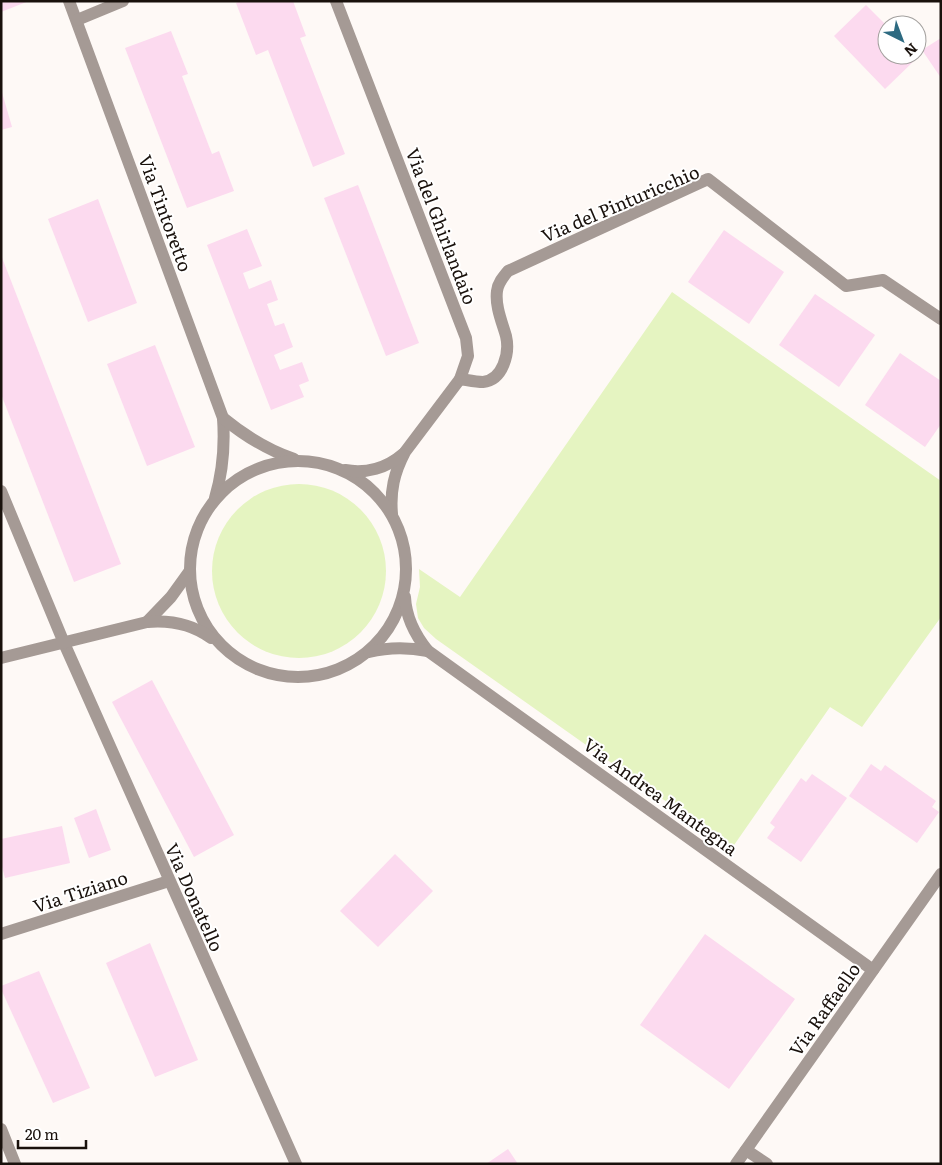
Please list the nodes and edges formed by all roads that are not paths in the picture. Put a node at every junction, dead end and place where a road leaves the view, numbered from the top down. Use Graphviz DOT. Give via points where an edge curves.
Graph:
graph roads {
  1 [pos="69,1"];
  2 [pos="123,1"];
  3 [pos="336,1"];
  4 [pos="77,20"];
  5 [pos="941,319"];
  6 [pos="460,379"];
  7 [pos="223,418"];
  8 [pos="405,452"];
  9 [pos="298,461"];
  10 [pos="336,467"];
  11 [pos="1,491"];
  12 [pos="214,500"];
  13 [pos="392,515"];
  14 [pos="189,572"];
  15 [pos="405,588"];
  16 [pos="147,622"];
  17 [pos="216,642"];
  18 [pos="64,643"];
  19 [pos="428,650"];
  20 [pos="368,652"];
  21 [pos="1,658"];
  22 [pos="941,874"];
  23 [pos="169,882"];
  24 [pos="1,934"];
  25 [pos="873,970"];
  26 [pos="1,1129"];
  27 [pos="746,1150"];
  28 [pos="15,1164"];
  29 [pos="296,1164"];
  30 [pos="736,1164"];
  31 [pos="767,1164"];
  1 -- 4 [label="street, Via Tintoretto"];
  2 -- 4 [label="street"];
  3 -- 6 [label="street, Via del Ghirlandaio" via="466,338 468,356"];
  4 -- 7 [label="street, Via Tintoretto"];
  5 -- 6 [label="street, Via del Pinturicchio" via="883,280 846,286 708,179 508,271 497,292 506,338 502,369 496,378 483,382"];
  6 -- 8 [label="street, Via del Ghirlandaio"];
  7 -- 9 [label="street" via="259,444"];
  7 -- 12 [label="street, Via Tintoretto" via="223,462"];
  8 -- 10 [label="street, Via del Ghirlandaio" via="390,464 370,471 347,471"];
  8 -- 13 [label="street, Via del Ghirlandaio" via="393,482"];
  9 -- 10 [label="street"];
  9 -- 12 [label="street" via="270,465 244,475"];
  10 -- 13 [label="street" via="368,486"];
  11 -- 18 [label="street, Via Donatello"];
  12 -- 14 [label="street" via="195,534"];
  13 -- 15 [label="street" via="405,551"];
  14 -- 16 [label="street"];
  14 -- 17 [label="street" via="197,610"];
  15 -- 19 [label="street, Via Andrea Mantegna" via="413,628"];
  15 -- 20 [label="street" via="392,624"];
  16 -- 17 [label="street" via="185,625"];
  16 -- 18 [label="street"];
  17 -- 20 [label="street" via="245,665 271,675 299,678 336,672"];
  18 -- 21 [label="street"];
  18 -- 23 [label="street, Via Donatello"];
  19 -- 20 [label="street, Via Andrea Mantegna" via="400,647"];
  19 -- 25 [label="street, Via Andrea Mantegna"];
  22 -- 25 [label="street, Via Raffaello"];
  23 -- 24 [label="street, Via Tiziano"];
  23 -- 29 [label="street, Via Donatello"];
  25 -- 27 [label="street, Via Raffaello"];
  26 -- 28 [label="street"];
  27 -- 30 [label="street, Via Raffaello"];
  27 -- 31 [label="street"];
}
